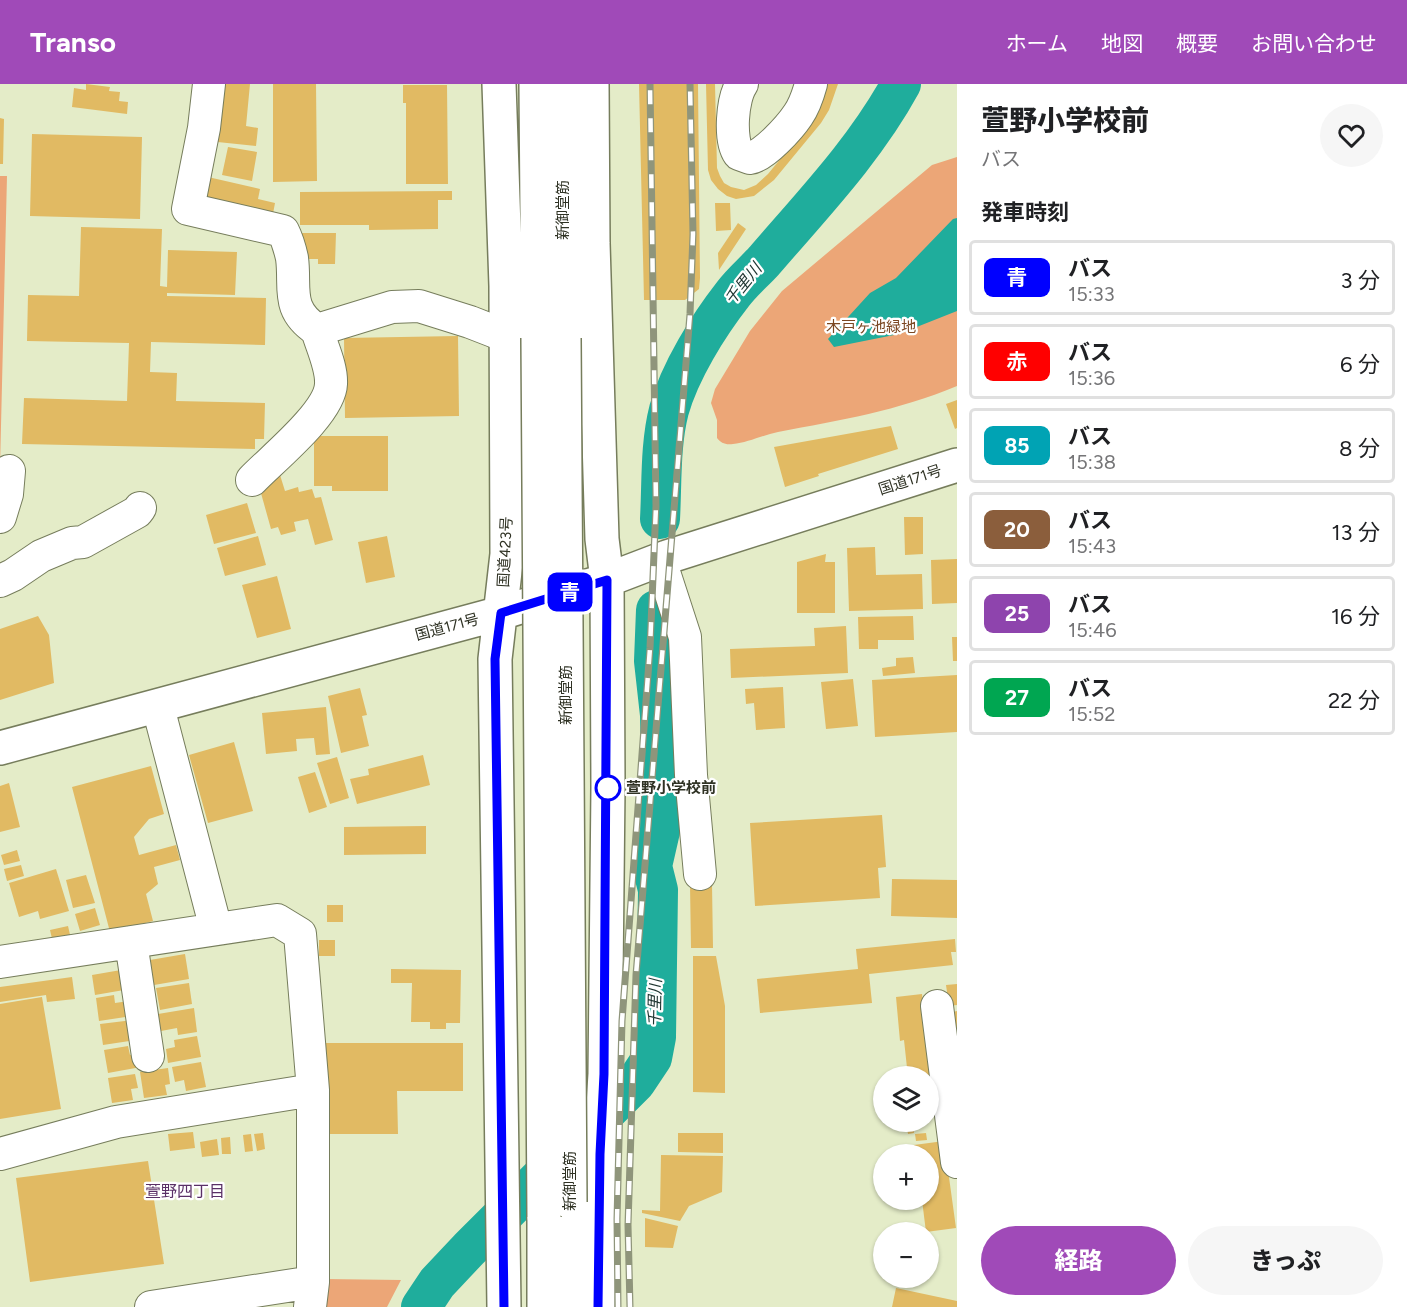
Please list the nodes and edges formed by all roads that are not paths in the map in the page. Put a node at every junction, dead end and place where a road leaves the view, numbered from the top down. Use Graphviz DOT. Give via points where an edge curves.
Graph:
graph roads {
  1 [pos="209,84"];
  2 [pos="499,84"];
  3 [pos="536,84"];
  4 [pos="562,84"];
  5 [pos="592,84"];
  6 [pos="742,84"];
  7 [pos="811,84"];
  8 [pos="317,330"];
  9 [pos="536,337"];
  10 [pos="957,465"];
  11 [pos="9,471"];
  12 [pos="252,480"];
  13 [pos="140,508"];
  14 [pos="0,517"];
  15 [pos="660,560"];
  16 [pos="607,580"];
  17 [pos="0,581"];
  18 [pos="501,613"];
  19 [pos="158,707"];
  20 [pos="0,748"];
  21 [pos="700,874"];
  22 [pos="216,929"];
  23 [pos="131,942"];
  24 [pos="0,962"];
  25 [pos="937,1006"];
  26 [pos="148,1056"];
  27 [pos="314,1090"];
  28 [pos="953,1099"];
  29 [pos="0,1154"];
  30 [pos="957,1162"];
  31 [pos="557,1210"];
  32 [pos="312,1294"];
  33 [pos="151,1307"];
  34 [pos="504,1307"];
  35 [pos="544,1307"];
  36 [pos="571,1307"];
  37 [pos="598,1307"];
  1 -- 8 [label="street" via="188,209 283,231 292,259 292,295 305,323"];
  2 -- 9 [label="highway, 国道423号"];
  3 -- 9 [label="highway, 新御堂筋"];
  4 -- 9 [label="highway, 新御堂筋"];
  5 -- 16 [label="highway" via="593,255 602,539"];
  6 -- 7 [label="street" via="736,93 734,144 739,154 750,158 762,154 798,116"];
  8 -- 9 [label="street" via="392,307 419,306"];
  8 -- 12 [label="street" via="331,376 330,392 323,408"];
  9 -- 18 [label="highway, 国道423号"];
  9 -- 31 [label="highway, 新御堂筋, bridge"];
  10 -- 15 [label="highway, 国道171号"];
  11 -- 14 [label="street"];
  13 -- 17 [label="street" via="83,542 41,556"];
  15 -- 16 [label="highway, 国道171号"];
  15 -- 21 [label="street" via="685,637"];
  16 -- 18 [label="highway, 国道171号"];
  16 -- 37 [label="highway" via="608,799"];
  18 -- 19 [label="highway, 国道171号"];
  18 -- 34 [label="highway, 国道423号" via="495,659"];
  19 -- 20 [label="highway, 国道171号"];
  19 -- 22 [label="street"];
  22 -- 23 [label="street"];
  22 -- 27 [label="street" via="277,920 300,934"];
  23 -- 24 [label="street"];
  23 -- 26 [label="street"];
  25 -- 28 [label="street"];
  27 -- 29 [label="street" via="116,1122"];
  27 -- 32 [label="street"];
  28 -- 30 [label="street"];
  31 -- 35 [label="highway, 新御堂筋"];
  31 -- 36 [label="highway, 新御堂筋"];
  32 -- 33 [label="street"];
}
